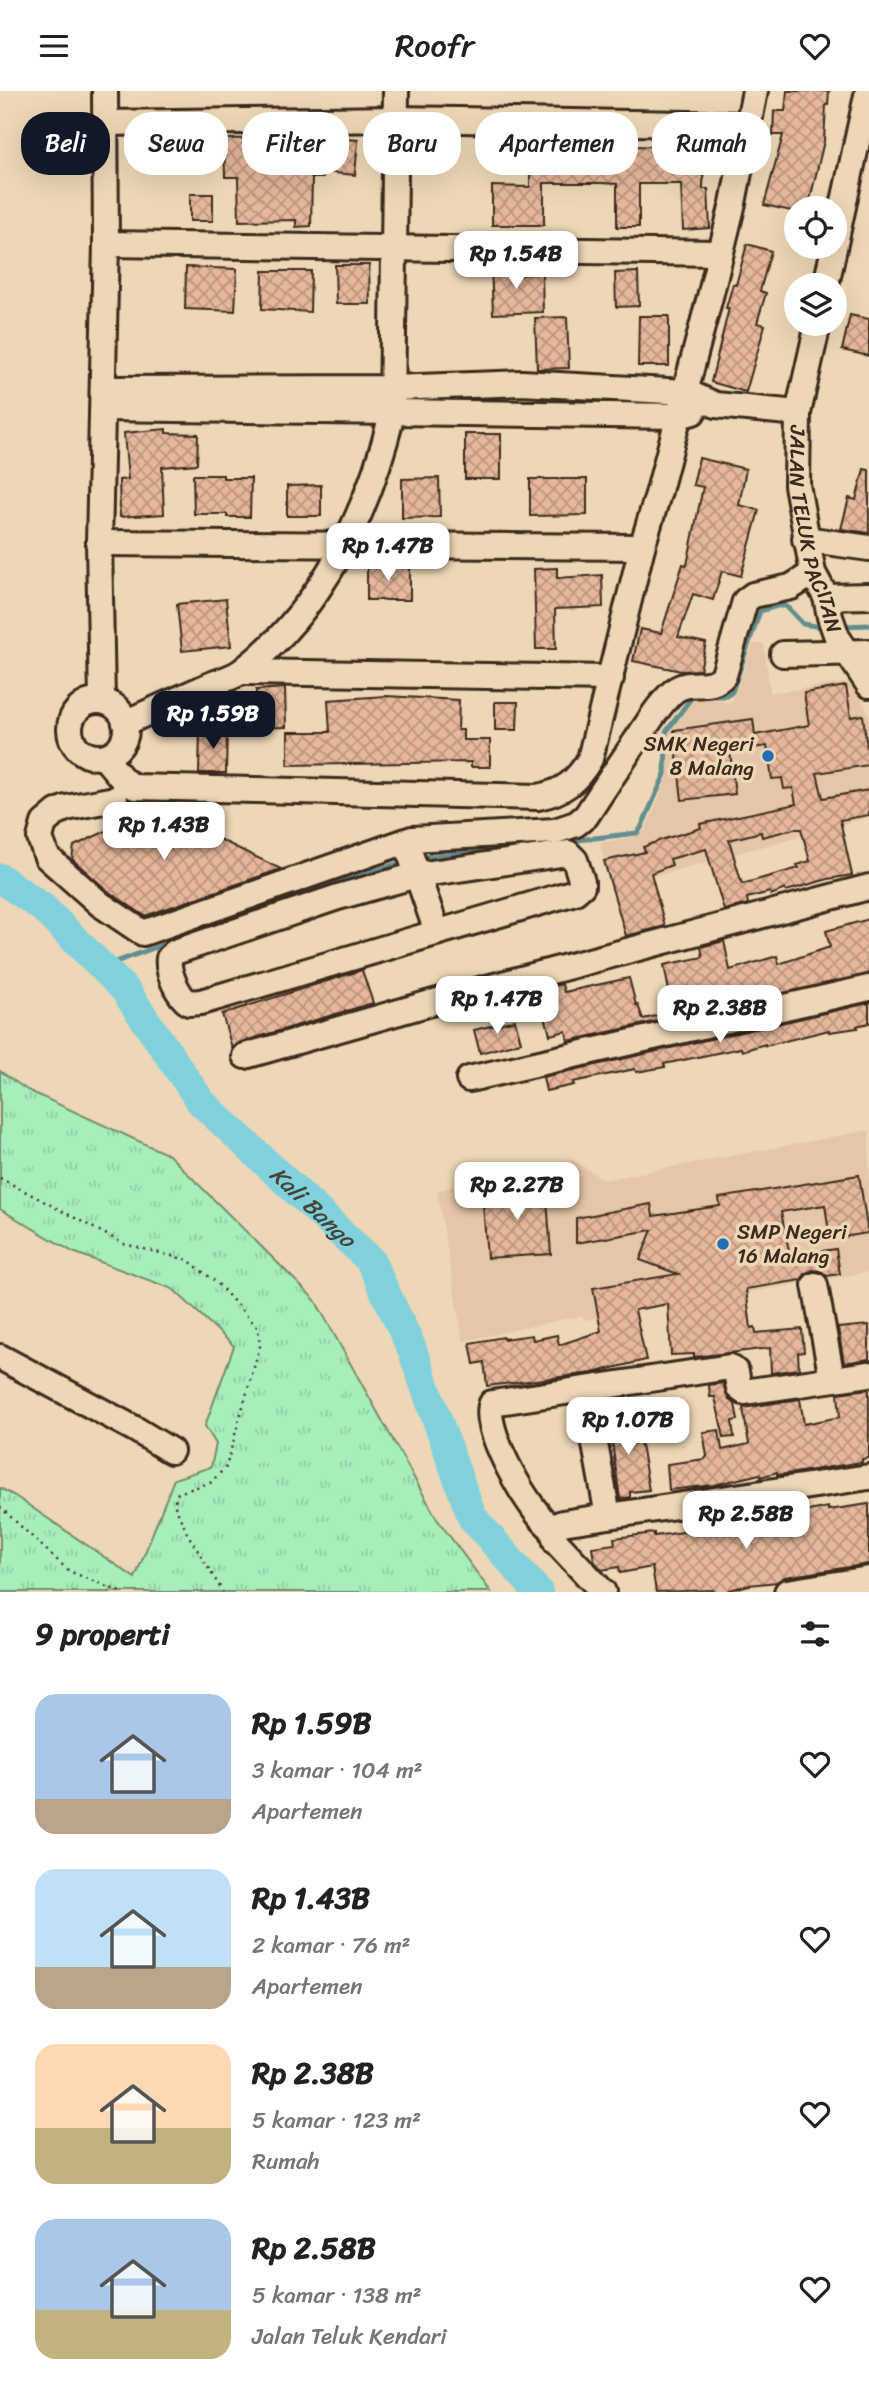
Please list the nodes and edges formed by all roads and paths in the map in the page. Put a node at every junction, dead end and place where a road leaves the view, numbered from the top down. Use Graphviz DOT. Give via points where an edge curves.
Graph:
graph roads {
  1 [pos="105,91"];
  2 [pos="396,91"];
  3 [pos="755,91"];
  4 [pos="868,91"];
  5 [pos="105,112"];
  6 [pos="397,112"];
  7 [pos="750,112"];
  8 [pos="363,119"];
  9 [pos="461,120"];
  10 [pos="110,123"];
  11 [pos="652,123"];
  12 [pos="864,136"];
  13 [pos="105,175"];
  14 [pos="396,175"];
  15 [pos="738,175"];
  16 [pos="106,244"];
  17 [pos="395,250"];
  18 [pos="720,253"];
  19 [pos="829,273"];
  20 [pos="815,336"];
  21 [pos="392,388"];
  22 [pos="686,392"];
  23 [pos="103,399"];
  24 [pos="716,405"];
  25 [pos="798,413"];
  26 [pos="392,414"];
  27 [pos="679,416"];
  28 [pos="805,539"];
  29 [pos="99,543"];
  30 [pos="345,545"];
  31 [pos="642,547"];
  32 [pos="869,548"];
  33 [pos="813,573"];
  34 [pos="869,596"];
  35 [pos="842,630"];
  36 [pos="783,654"];
  37 [pos="241,672"];
  38 [pos="611,678"];
  39 [pos="869,685"];
  40 [pos="102,701"];
  41 [pos="125,723"];
  42 [pos="104,757"];
  43 [pos="115,799"];
  44 [pos="406,842"];
  45 [pos="417,875"];
  46 [pos="869,887"];
  47 [pos="437,932"];
  48 [pos="869,988"];
  49 [pos="245,1056"];
  50 [pos="468,1079"];
  51 [pos="0,1178"];
  52 [pos="816,1285"];
  53 [pos="0,1357"];
  54 [pos="869,1374"];
  55 [pos="832,1379"];
  56 [pos="585,1389"];
  57 [pos="171,1451"];
  58 [pos="869,1477"];
  59 [pos="0,1507"];
  60 [pos="608,1516"];
  61 [pos="558,1526"];
  62 [pos="869,1579"];
  63 [pos="120,1592"];
  64 [pos="223,1592"];
  65 [pos="603,1592"];
  66 [pos="787,1592"];
  1 -- 5 [label="street"];
  2 -- 6 [label="street"];
  3 -- 7 [label="street"];
  4 -- 12 [label="street"];
  8 -- 10 [label="street"];
  9 -- 11 [label="street"];
  12 -- 19 [label="street"];
  13 -- 16 [label="street"];
  14 -- 17 [label="street"];
  15 -- 18 [label="street"];
  16 -- 17 [label="street"];
  16 -- 23 [label="street"];
  17 -- 18 [label="street"];
  17 -- 21 [label="street"];
  18 -- 22 [label="street"];
  20 -- 25 [label="street, JALAN TELUK PACITAN"];
  21 -- 22 [label="street" via="522,383"];
  21 -- 23 [label="street"];
  21 -- 26 [label="street"];
  22 -- 24 [label="street"];
  22 -- 27 [label="street"];
  23 -- 26 [label="street"];
  23 -- 29 [label="street"];
  24 -- 25 [label="street"];
  24 -- 27 [label="street"];
  25 -- 28 [label="street, JALAN TELUK PACITAN" via="797,485"];
  26 -- 27 [label="street"];
  26 -- 30 [label="street" via="382,457"];
  27 -- 31 [label="street"];
  28 -- 32 [label="street"];
  28 -- 33 [label="street, JALAN TELUK PACITAN"];
  29 -- 30 [label="street"];
  29 -- 40 [label="street"];
  30 -- 31 [label="street"];
  30 -- 37 [label="street" via="285,631"];
  31 -- 38 [label="street"];
  33 -- 35 [label="street, JALAN TELUK PACITAN"];
  33 -- 44 [label="street" via="791,587 745,601 724,675 711,685 686,684 660,705 576,824 555,831"];
  34 -- 35 [label="street"];
  35 -- 36 [label="street"];
  35 -- 39 [label="street, JALAN TELUK PACITAN"];
  37 -- 38 [label="street"];
  37 -- 41 [label="street"];
  38 -- 42 [label="street" via="590,759 561,791 538,797 135,787"];
  40 -- 41 [label="street" via="113,705"];
  40 -- 42 [label="street" via="81,706 69,725 70,736 83,754"];
  41 -- 42 [label="street" via="122,744"];
  43 -- 44 [label="street" via="57,811 44,823 41,843 47,857 100,904 143,933"];
  44 -- 45 [label="street"];
  45 -- 47 [label="street"];
  45 -- 47 [label="street" via="568,853 575,860 582,886 576,892"];
  45 -- 47 [label="street" via="175,951 169,967 182,998 195,1003"];
  46 -- 49 [label="street"];
  48 -- 50 [label="street"];
  51 -- 64 [label="path" via="124,1244 188,1260 217,1283 258,1328 260,1346 226,1467 210,1483 178,1493 174,1504"];
  52 -- 55 [label="street"];
  53 -- 57 [label="street"];
  54 -- 55 [label="street"];
  55 -- 56 [label="street" via="744,1392 730,1367"];
  56 -- 60 [label="street"];
  56 -- 61 [label="street" via="490,1405 501,1455 511,1473 546,1525"];
  58 -- 60 [label="street"];
  59 -- 63 [label="path" via="69,1571"];
  60 -- 61 [label="street"];
  61 -- 65 [label="street" via="556,1542"];
  62 -- 66 [label="street"];
}
